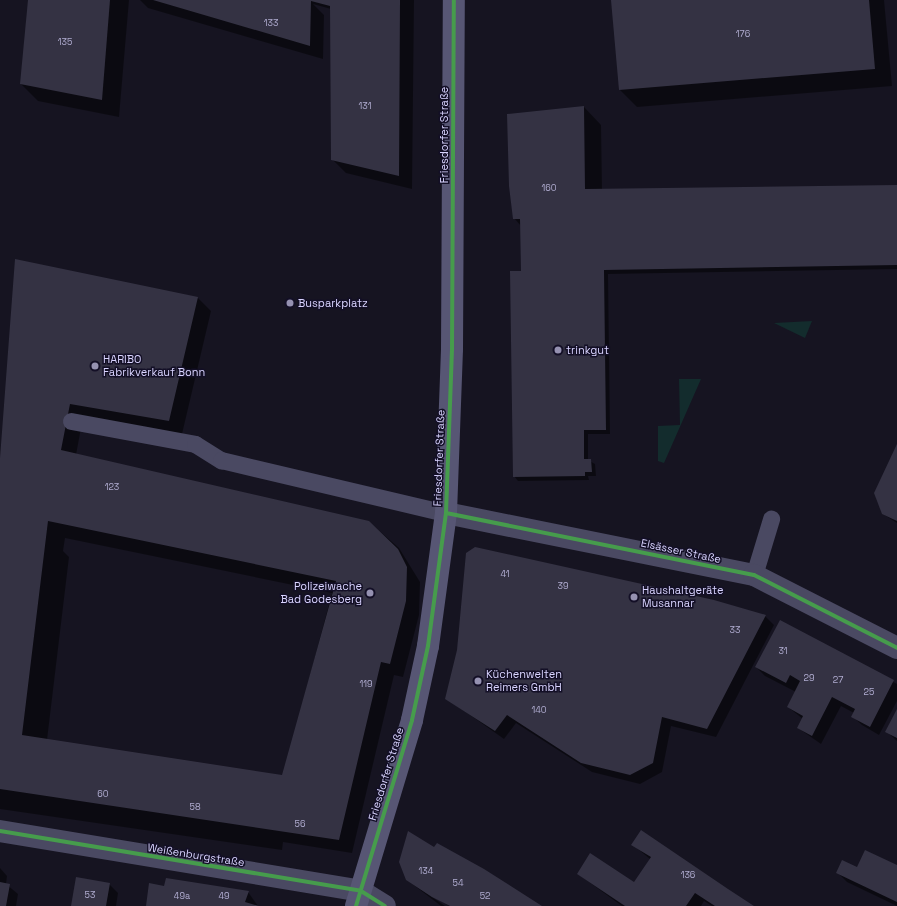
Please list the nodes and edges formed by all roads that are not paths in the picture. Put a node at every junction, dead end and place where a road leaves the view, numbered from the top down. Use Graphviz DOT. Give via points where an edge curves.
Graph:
graph roads {
  1 [pos="454,0"];
  2 [pos="71,421"];
  3 [pos="446,514"];
  4 [pos="771,519"];
  5 [pos="754,575"];
  6 [pos="897,648"];
  7 [pos="0,831"];
  8 [pos="359,899"];
  9 [pos="385,906"];
  1 -- 3 [label="street, Friesdorfer Straße" via="452,349"];
  2 -- 3 [label="lane" via="196,444 221,460"];
  3 -- 5 [label="street, Elsässer Straße"];
  3 -- 8 [label="street, Friesdorfer Straße" via="428,646 412,720"];
  4 -- 5 [label="lane"];
  5 -- 6 [label="street, Elsässer Straße"];
  7 -- 8 [label="street, Weißenburgstraße"];
  8 -- 9 [label="street, Weißenburgstraße"];
}
